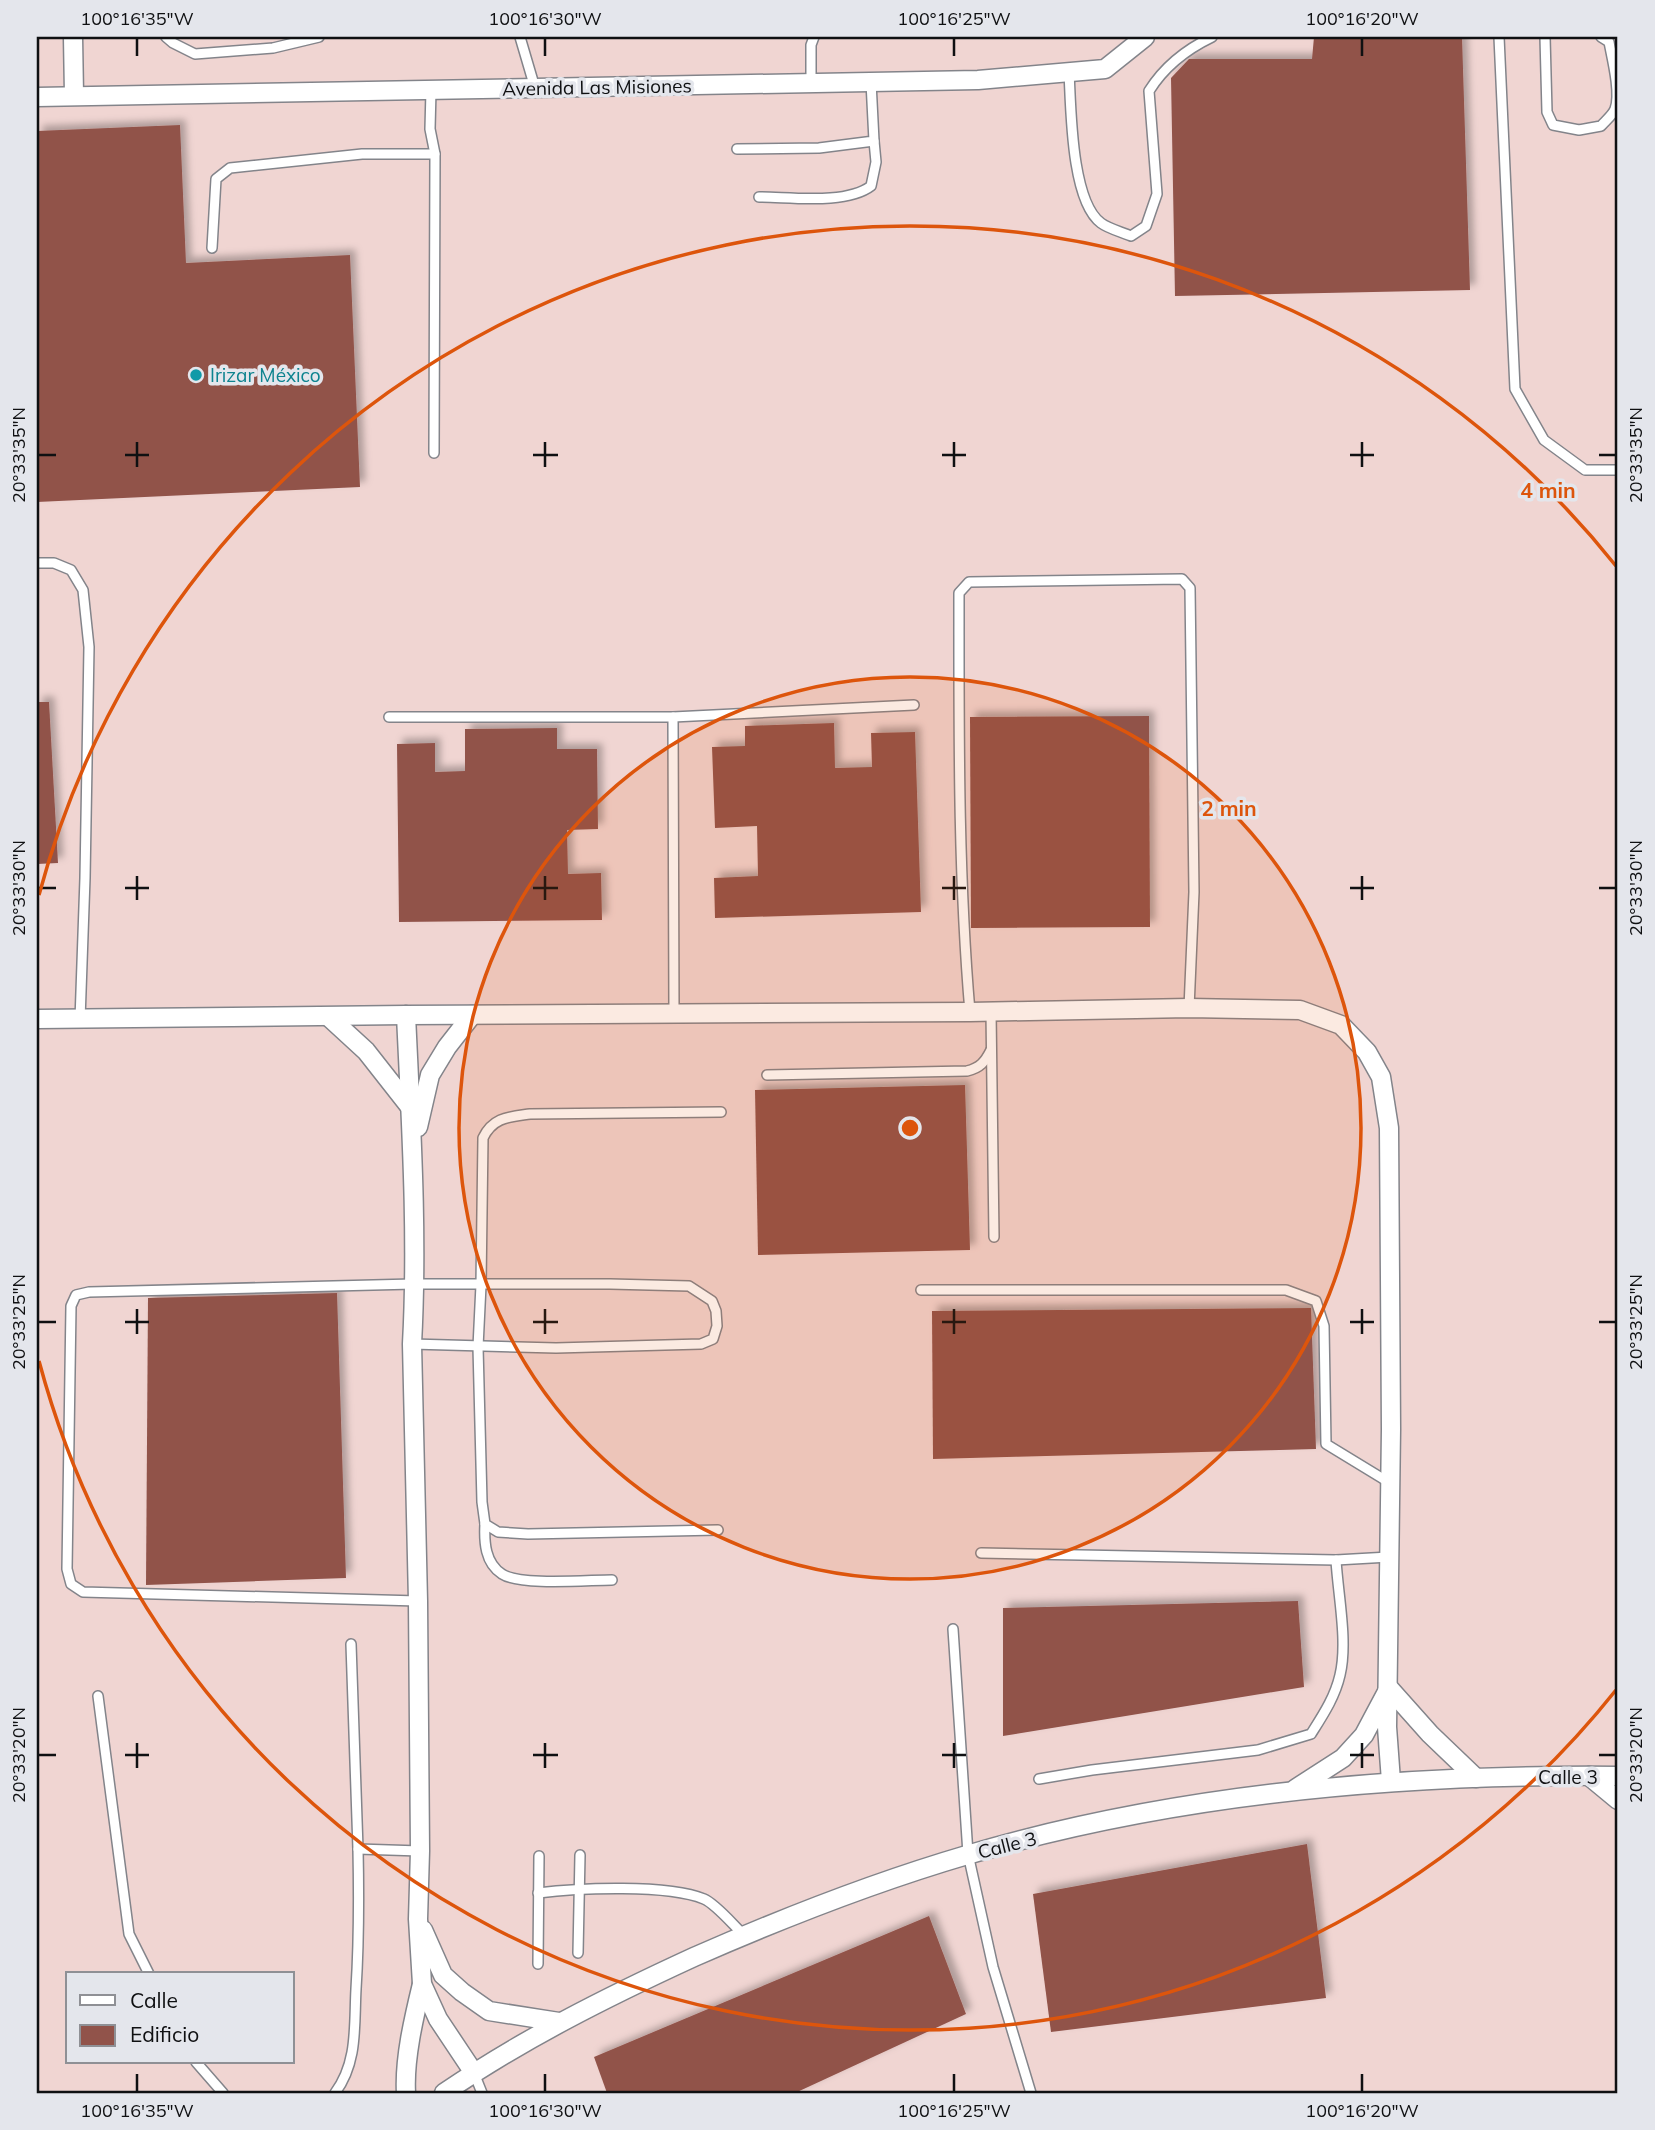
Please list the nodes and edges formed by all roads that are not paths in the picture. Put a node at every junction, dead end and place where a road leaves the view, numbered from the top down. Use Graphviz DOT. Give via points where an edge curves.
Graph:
graph roads {
  1 [pos="73,37"];
  2 [pos="166,37"];
  3 [pos="319,37"];
  4 [pos="520,37"];
  5 [pos="814,37"];
  6 [pos="1145,37"];
  7 [pos="1212,37"];
  8 [pos="1499,37"];
  9 [pos="1545,37"];
  10 [pos="1601,37"];
  11 [pos="1069,72"];
  12 [pos="871,82"];
  13 [pos="811,83"];
  14 [pos="536,88"];
  15 [pos="431,90"];
  16 [pos="74,95"];
  17 [pos="37,97"];
  18 [pos="874,141"];
  19 [pos="737,149"];
  20 [pos="435,154"];
  21 [pos="759,197"];
  22 [pos="212,248"];
  23 [pos="434,453"];
  24 [pos="1618,470"];
  25 [pos="37,563"];
  26 [pos="914,705"];
  27 [pos="389,717"];
  28 [pos="673,717"];
  29 [pos="1189,1008"];
  30 [pos="970,1012"];
  31 [pos="991,1012"];
  32 [pos="674,1013"];
  33 [pos="406,1015"];
  34 [pos="472,1015"];
  35 [pos="329,1017"];
  36 [pos="37,1019"];
  37 [pos="80,1020"];
  38 [pos="991,1050"];
  39 [pos="767,1075"];
  40 [pos="411,1107"];
  41 [pos="721,1112"];
  42 [pos="413,1150"];
  43 [pos="994,1237"];
  44 [pos="413,1284"];
  45 [pos="481,1285"];
  46 [pos="921,1290"];
  47 [pos="412,1344"];
  48 [pos="478,1346"];
  49 [pos="1390,1483"];
  50 [pos="485,1524"];
  51 [pos="718,1530"];
  52 [pos="981,1553"];
  53 [pos="1389,1557"];
  54 [pos="1336,1560"];
  55 [pos="612,1580"];
  56 [pos="418,1601"];
  57 [pos="953,1629"];
  58 [pos="351,1644"];
  59 [pos="1389,1688"];
  60 [pos="98,1696"];
  61 [pos="1589,1776"];
  62 [pos="1618,1776"];
  63 [pos="1476,1778"];
  64 [pos="1038,1779"];
  65 [pos="1391,1781"];
  66 [pos="1292,1791"];
  67 [pos="1618,1800"];
  68 [pos="358,1849"];
  69 [pos="420,1851"];
  70 [pos="968,1854"];
  71 [pos="580,1855"];
  72 [pos="539,1856"];
  73 [pos="579,1890"];
  74 [pos="538,1893"];
  75 [pos="418,1919"];
  76 [pos="744,1935"];
  77 [pos="578,1953"];
  78 [pos="538,1964"];
  79 [pos="148,1972"];
  80 [pos="422,1984"];
  81 [pos="559,2022"];
  82 [pos="198,2064"];
  83 [pos="474,2073"];
  84 [pos="223,2093"];
  85 [pos="335,2093"];
  86 [pos="406,2093"];
  87 [pos="444,2093"];
  88 [pos="482,2093"];
  89 [pos="1031,2093"];
  1 -- 16 [label="street"];
  2 -- 3 [label="lane" via="195,54 274,48"];
  4 -- 14 [label="lane"];
  5 -- 13 [label="lane"];
  6 -- 11 [label="street, Avenida Las Misiones" via="1105,69"];
  7 -- 11 [label="lane" via="1193,46 1149,91 1157,194 1146,226 1131,236 1100,223 1084,201"];
  8 -- 24 [label="lane" via="1515,389 1544,440 1585,470"];
  9 -- 10 [label="lane" via="1547,112 1553,125 1579,130 1601,126 1615,109 1612,56 1609,42"];
  11 -- 12 [label="street, Avenida Las Misiones"];
  12 -- 13 [label="street, Avenida Las Misiones"];
  12 -- 18 [label="lane"];
  13 -- 14 [label="street, Avenida Las Misiones"];
  14 -- 15 [label="street, Avenida Las Misiones"];
  15 -- 16 [label="street, Avenida Las Misiones"];
  15 -- 20 [label="lane"];
  16 -- 17 [label="street, Avenida Las Misiones"];
  18 -- 19 [label="lane" via="819,148"];
  18 -- 21 [label="lane" via="871,186 860,195"];
  20 -- 22 [label="lane" via="362,154 230,168 216,179"];
  20 -- 23 [label="lane"];
  25 -- 37 [label="lane" via="71,570 83,590 89,647"];
  26 -- 28 [label="lane"];
  27 -- 28 [label="lane"];
  28 -- 32 [label="lane"];
  29 -- 30 [label="lane" via="1194,892 1190,588 1182,579 969,582 959,593 959,794"];
  29 -- 31 [label="street"];
  29 -- 49 [label="street" via="1300,1010 1341,1025 1367,1052 1381,1077 1389,1128"];
  30 -- 31 [label="street"];
  30 -- 32 [label="street"];
  31 -- 38 [label="lane"];
  32 -- 34 [label="street"];
  33 -- 34 [label="street"];
  33 -- 35 [label="street"];
  33 -- 40 [label="street"];
  34 -- 42 [label="street" via="430,1075"];
  35 -- 37 [label="street"];
  35 -- 40 [label="street" via="366,1051"];
  36 -- 37 [label="street"];
  38 -- 39 [label="lane" via="986,1062 967,1072"];
  38 -- 43 [label="lane"];
  40 -- 42 [label="street"];
  41 -- 45 [label="lane" via="530,1114 489,1126 483,1138"];
  42 -- 44 [label="street"];
  44 -- 45 [label="lane"];
  44 -- 47 [label="street"];
  44 -- 56 [label="lane" via="76,1295 71,1306 67,1569 71,1584 83,1592"];
  45 -- 48 [label="lane"];
  45 -- 48 [label="lane" via="689,1286 712,1301 717,1326 713,1339 701,1344"];
  46 -- 49 [label="lane" via="1286,1290 1315,1301 1324,1326 1326,1444"];
  47 -- 48 [label="lane"];
  47 -- 56 [label="street"];
  48 -- 50 [label="lane"];
  49 -- 53 [label="street"];
  50 -- 51 [label="lane" via="498,1532 528,1534"];
  50 -- 55 [label="lane" via="488,1558 501,1574 519,1580"];
  52 -- 54 [label="lane"];
  53 -- 54 [label="lane"];
  53 -- 59 [label="street"];
  54 -- 64 [label="lane" via="1341,1674 1332,1700 1311,1734 1258,1751"];
  56 -- 69 [label="street"];
  57 -- 70 [label="lane"];
  58 -- 68 [label="lane"];
  59 -- 63 [label="street"];
  59 -- 65 [label="street"];
  59 -- 66 [label="street" via="1364,1735 1343,1758"];
  60 -- 79 [label="lane" via="129,1934"];
  61 -- 62 [label="street, Calle 3"];
  61 -- 63 [label="street, Calle 3"];
  61 -- 67 [label="street"];
  63 -- 65 [label="street, Calle 3"];
  65 -- 66 [label="street, Calle 3"];
  66 -- 70 [label="street, Calle 3" via="1111,1819"];
  68 -- 69 [label="lane"];
  68 -- 85 [label="lane" via="356,2035 351,2063"];
  69 -- 75 [label="street"];
  70 -- 76 [label="street, Calle 3"];
  70 -- 89 [label="lane" via="993,1967"];
  71 -- 73 [label="lane"];
  72 -- 74 [label="lane"];
  73 -- 74 [label="lane"];
  73 -- 76 [label="lane" via="663,1890 706,1899"];
  73 -- 77 [label="lane"];
  74 -- 78 [label="lane"];
  75 -- 80 [label="street"];
  75 -- 81 [label="street" via="443,1975 462,1992 489,2011"];
  76 -- 81 [label="street, Calle 3"];
  80 -- 83 [label="street" via="438,2019"];
  80 -- 86 [label="street"];
  81 -- 83 [label="street, Calle 3"];
  82 -- 84 [label="lane"];
  83 -- 87 [label="street, Calle 3"];
  83 -- 88 [label="lane"];
}
